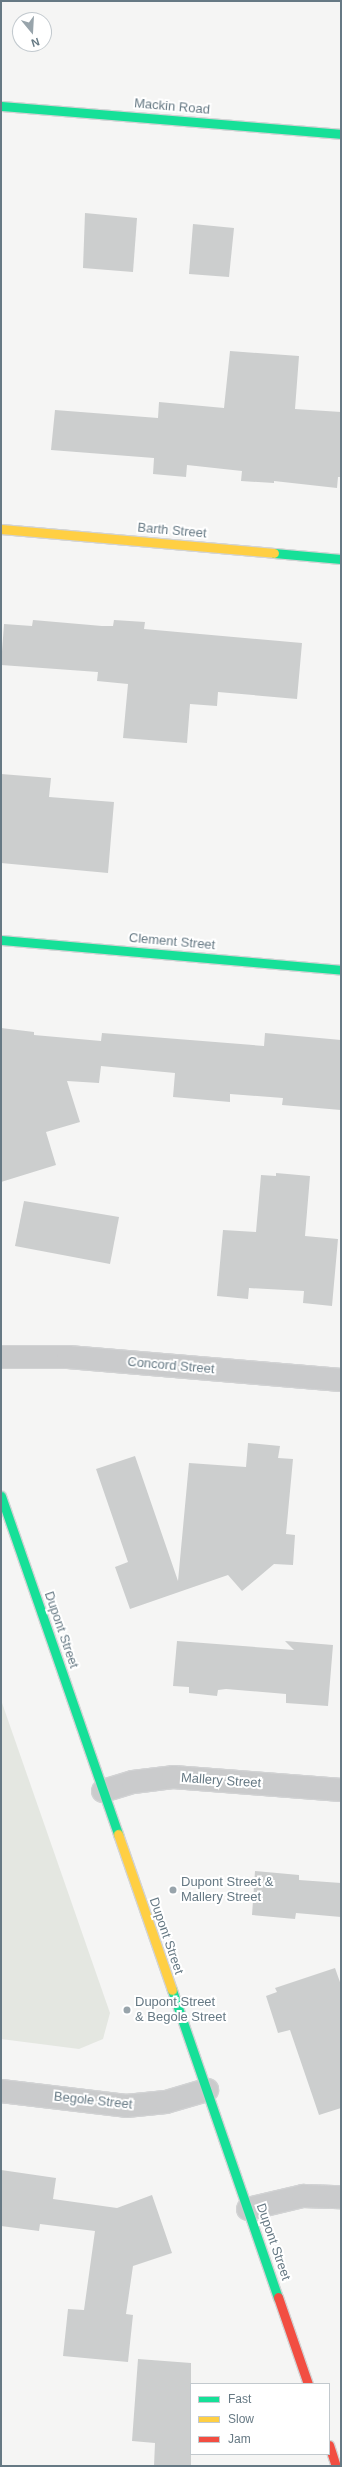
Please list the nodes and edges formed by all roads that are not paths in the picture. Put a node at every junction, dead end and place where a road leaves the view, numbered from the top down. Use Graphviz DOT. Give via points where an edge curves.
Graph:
graph roads {
  1 [pos="1,106"];
  2 [pos="341,134"];
  3 [pos="1,529"];
  4 [pos="341,559"];
  5 [pos="1,940"];
  6 [pos="341,970"];
  7 [pos="1,1357"];
  8 [pos="341,1380"];
  9 [pos="1,1496"];
  10 [pos="341,1790"];
  11 [pos="103,1791"];
  12 [pos="206,2090"];
  13 [pos="1,2091"];
  14 [pos="341,2197"];
  15 [pos="248,2209"];
  16 [pos="308,2383"];
  17 [pos="330,2448"];
  18 [pos="336,2466"];
  1 -- 2 [label="street, Mackin Road"];
  3 -- 4 [label="street, Barth Street"];
  5 -- 6 [label="street, Clement Street"];
  7 -- 8 [label="street, Concord Street" via="68,1357"];
  9 -- 11 [label="street, Dupont Street"];
  10 -- 11 [label="street, Mallery Street" via="173,1777 133,1782"];
  11 -- 12 [label="street, Dupont Street"];
  12 -- 13 [label="street, Begole Street" via="166,2102 132,2106"];
  12 -- 15 [label="street, Dupont Street"];
  14 -- 15 [label="street" via="297,2196"];
  15 -- 16 [label="street, Dupont Street"];
  17 -- 18 [label="street"];
}
